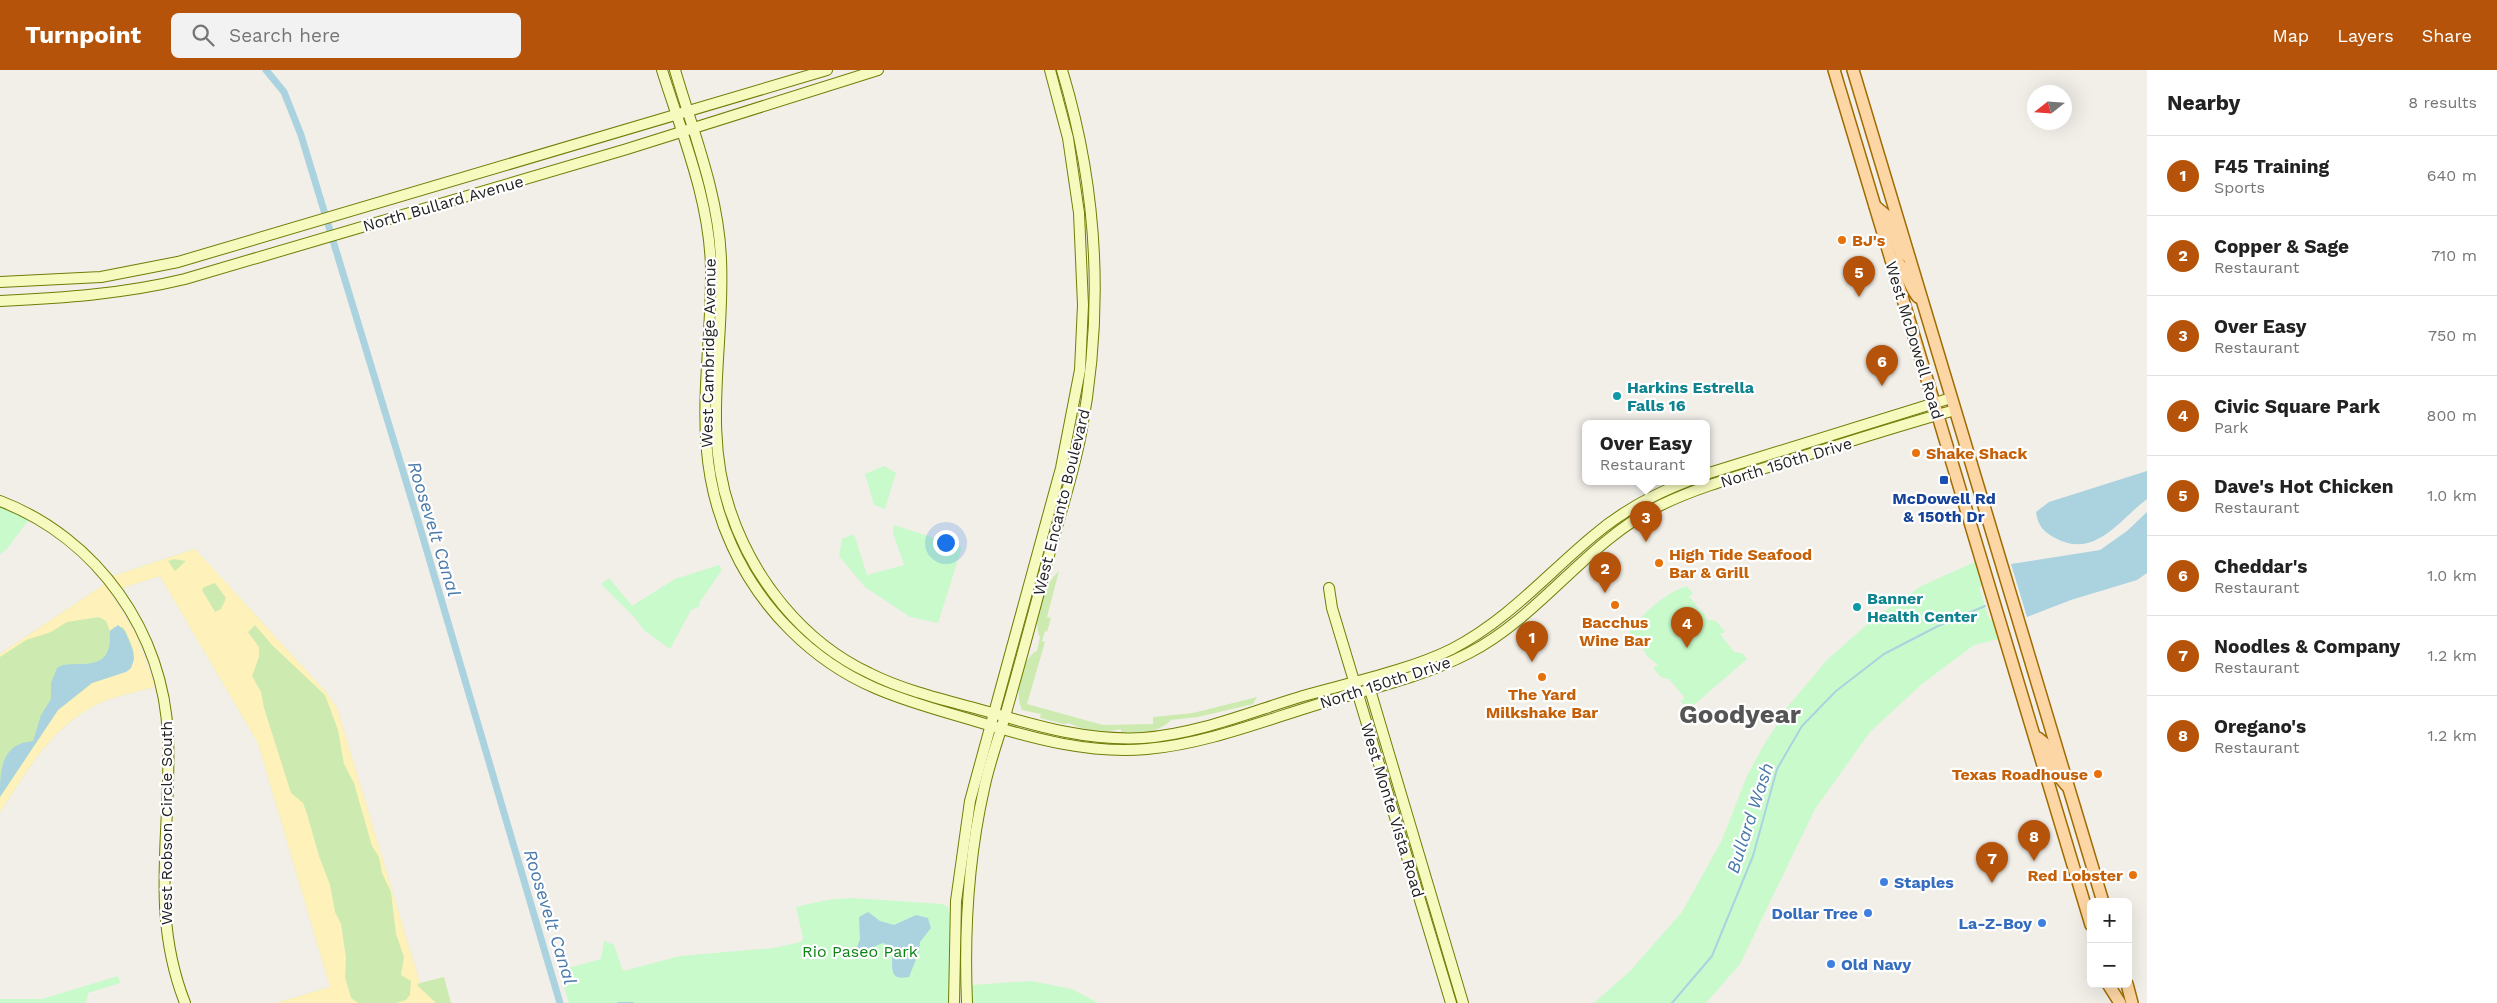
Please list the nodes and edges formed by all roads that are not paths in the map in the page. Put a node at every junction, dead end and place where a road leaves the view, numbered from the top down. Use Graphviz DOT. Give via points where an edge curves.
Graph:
graph roads {
  1 [pos="662,70"];
  2 [pos="675,70"];
  3 [pos="827,70"];
  4 [pos="878,70"];
  5 [pos="1050,70"];
  6 [pos="1062,70"];
  7 [pos="1834,70"];
  8 [pos="1854,70"];
  9 [pos="864,72"];
  10 [pos="1864,104"];
  11 [pos="1846,110"];
  12 [pos="688,112"];
  13 [pos="676,116"];
  14 [pos="692,128"];
  15 [pos="681,132"];
  16 [pos="1088,190"];
  17 [pos="1077,192"];
  18 [pos="1875,206"];
  19 [pos="1910,257"];
  20 [pos="1891,259"];
  21 [pos="0,282"];
  22 [pos="0,301"];
  23 [pos="1923,302"];
  24 [pos="1951,398"];
  25 [pos="1934,403"];
  26 [pos="1955,410"];
  27 [pos="1937,415"];
  28 [pos="1710,473"];
  29 [pos="1680,485"];
  30 [pos="0,501"];
  31 [pos="1592,537"];
  32 [pos="1600,545"];
  33 [pos="1329,588"];
  34 [pos="1366,678"];
  35 [pos="1354,681"];
  36 [pos="1369,689"];
  37 [pos="1358,692"];
  38 [pos="997,721"];
  39 [pos="1181,733"];
  40 [pos="2035,738"];
  41 [pos="1183,744"];
  42 [pos="2070,790"];
  43 [pos="1428,886"];
  44 [pos="1417,889"];
  45 [pos="2102,898"];
  46 [pos="2087,912"];
  47 [pos="2109,988"];
  48 [pos="2111,988"];
  49 [pos="2128,988"];
  50 [pos="185,1003"];
  51 [pos="954,1003"];
  52 [pos="967,1003"];
  53 [pos="1451,1003"];
  54 [pos="1463,1003"];
  55 [pos="2113,1003"];
  56 [pos="2120,1003"];
  57 [pos="2132,1003"];
  1 -- 13 [label="street, West Cambridge Avenue"];
  2 -- 12 [label="street, West Cambridge Avenue"];
  3 -- 12 [label="street, North Bullard Avenue"];
  4 -- 9 [label="street, North Bullard Avenue"];
  5 -- 17 [label="street, West Encanto Boulevard" via="1066,125"];
  6 -- 16 [label="street, West Encanto Boulevard" via="1076,122"];
  7 -- 11 [label="main road, West McDowell Road"];
  8 -- 10 [label="main road, West McDowell Road"];
  9 -- 14 [label="street, North Bullard Avenue"];
  10 -- 11 [label="main road"];
  10 -- 19 [label="main road, West McDowell Road"];
  11 -- 18 [label="main road, West McDowell Road"];
  12 -- 13 [label="street, North Bullard Avenue"];
  12 -- 14 [label="street, West Cambridge Avenue"];
  13 -- 15 [label="street, West Cambridge Avenue"];
  13 -- 21 [label="street, North Bullard Avenue" via="178,262 136,272 74,279"];
  14 -- 15 [label="street, North Bullard Avenue"];
  14 -- 38 [label="street, West Cambridge Avenue" via="714,200 721,249 717,453 725,496 746,549 784,606 806,630 834,652 888,682"];
  15 -- 22 [label="street, North Bullard Avenue" via="184,279 139,290 92,296"];
  15 -- 38 [label="street, West Cambridge Avenue" via="700,195 710,248 704,411 706,450 714,499 741,564 772,610 827,662 886,693"];
  16 -- 17 [label="street"];
  16 -- 38 [label="street, West Encanto Boulevard" via="1095,289 1085,410 1067,494"];
  17 -- 38 [label="street, West Encanto Boulevard" via="1083,298 1078,384 1061,468"];
  18 -- 19 [label="main road" via="1888,217 1900,252"];
  18 -- 20 [label="main road, West McDowell Road"];
  19 -- 23 [label="main road, West McDowell Road"];
  20 -- 23 [label="main road" via="1900,264 1911,290"];
  20 -- 25 [label="main road, West McDowell Road"];
  23 -- 24 [label="main road, West McDowell Road"];
  24 -- 25 [label="street, North 150th Drive"];
  24 -- 26 [label="main road, West McDowell Road"];
  25 -- 27 [label="main road, West McDowell Road"];
  25 -- 28 [label="street, North 150th Drive"];
  26 -- 27 [label="street, North 150th Drive"];
  26 -- 42 [label="main road, West McDowell Road"];
  27 -- 32 [label="street, North 150th Drive" via="1680,496 1643,515"];
  27 -- 40 [label="main road, West McDowell Road"];
  29 -- 31 [label="street, North 150th Drive" via="1638,505"];
  30 -- 50 [label="street, West Robson Circle South" via="44,521 101,570 119,592 149,649 168,730 163,883 165,925 170,957"];
  31 -- 32 [label="street"];
  31 -- 34 [label="street, North 150th Drive" via="1523,601 1480,633 1446,652"];
  32 -- 36 [label="street, North 150th Drive" via="1518,621 1494,638 1434,668"];
  33 -- 35 [label="street, West Monte Vista Road"];
  34 -- 35 [label="street, North 150th Drive"];
  34 -- 36 [label="street, West Monte Vista Road"];
  35 -- 37 [label="street, West Monte Vista Road"];
  35 -- 39 [label="street, North 150th Drive"];
  36 -- 37 [label="street, North 150th Drive"];
  36 -- 43 [label="street, West Monte Vista Road"];
  37 -- 41 [label="street, North 150th Drive"];
  37 -- 44 [label="street, West Monte Vista Road"];
  38 -- 39 [label="street, North 150th Drive" via="1087,737 1143,738"];
  38 -- 41 [label="street, North 150th Drive" via="1064,745 1146,749"];
  38 -- 51 [label="street" via="972,794 959,864"];
  38 -- 52 [label="street" via="966,902 964,964"];
  39 -- 41 [label="street"];
  40 -- 42 [label="main road" via="2044,743 2053,769"];
  40 -- 46 [label="main road, West McDowell Road"];
  42 -- 45 [label="main road, West McDowell Road"];
  43 -- 44 [label="street"];
  43 -- 54 [label="street, West Monte Vista Road"];
  44 -- 53 [label="street, West Monte Vista Road"];
  47 -- 55 [label="main road"];
  48 -- 56 [label="main road"];
  49 -- 57 [label="main road"];
}
